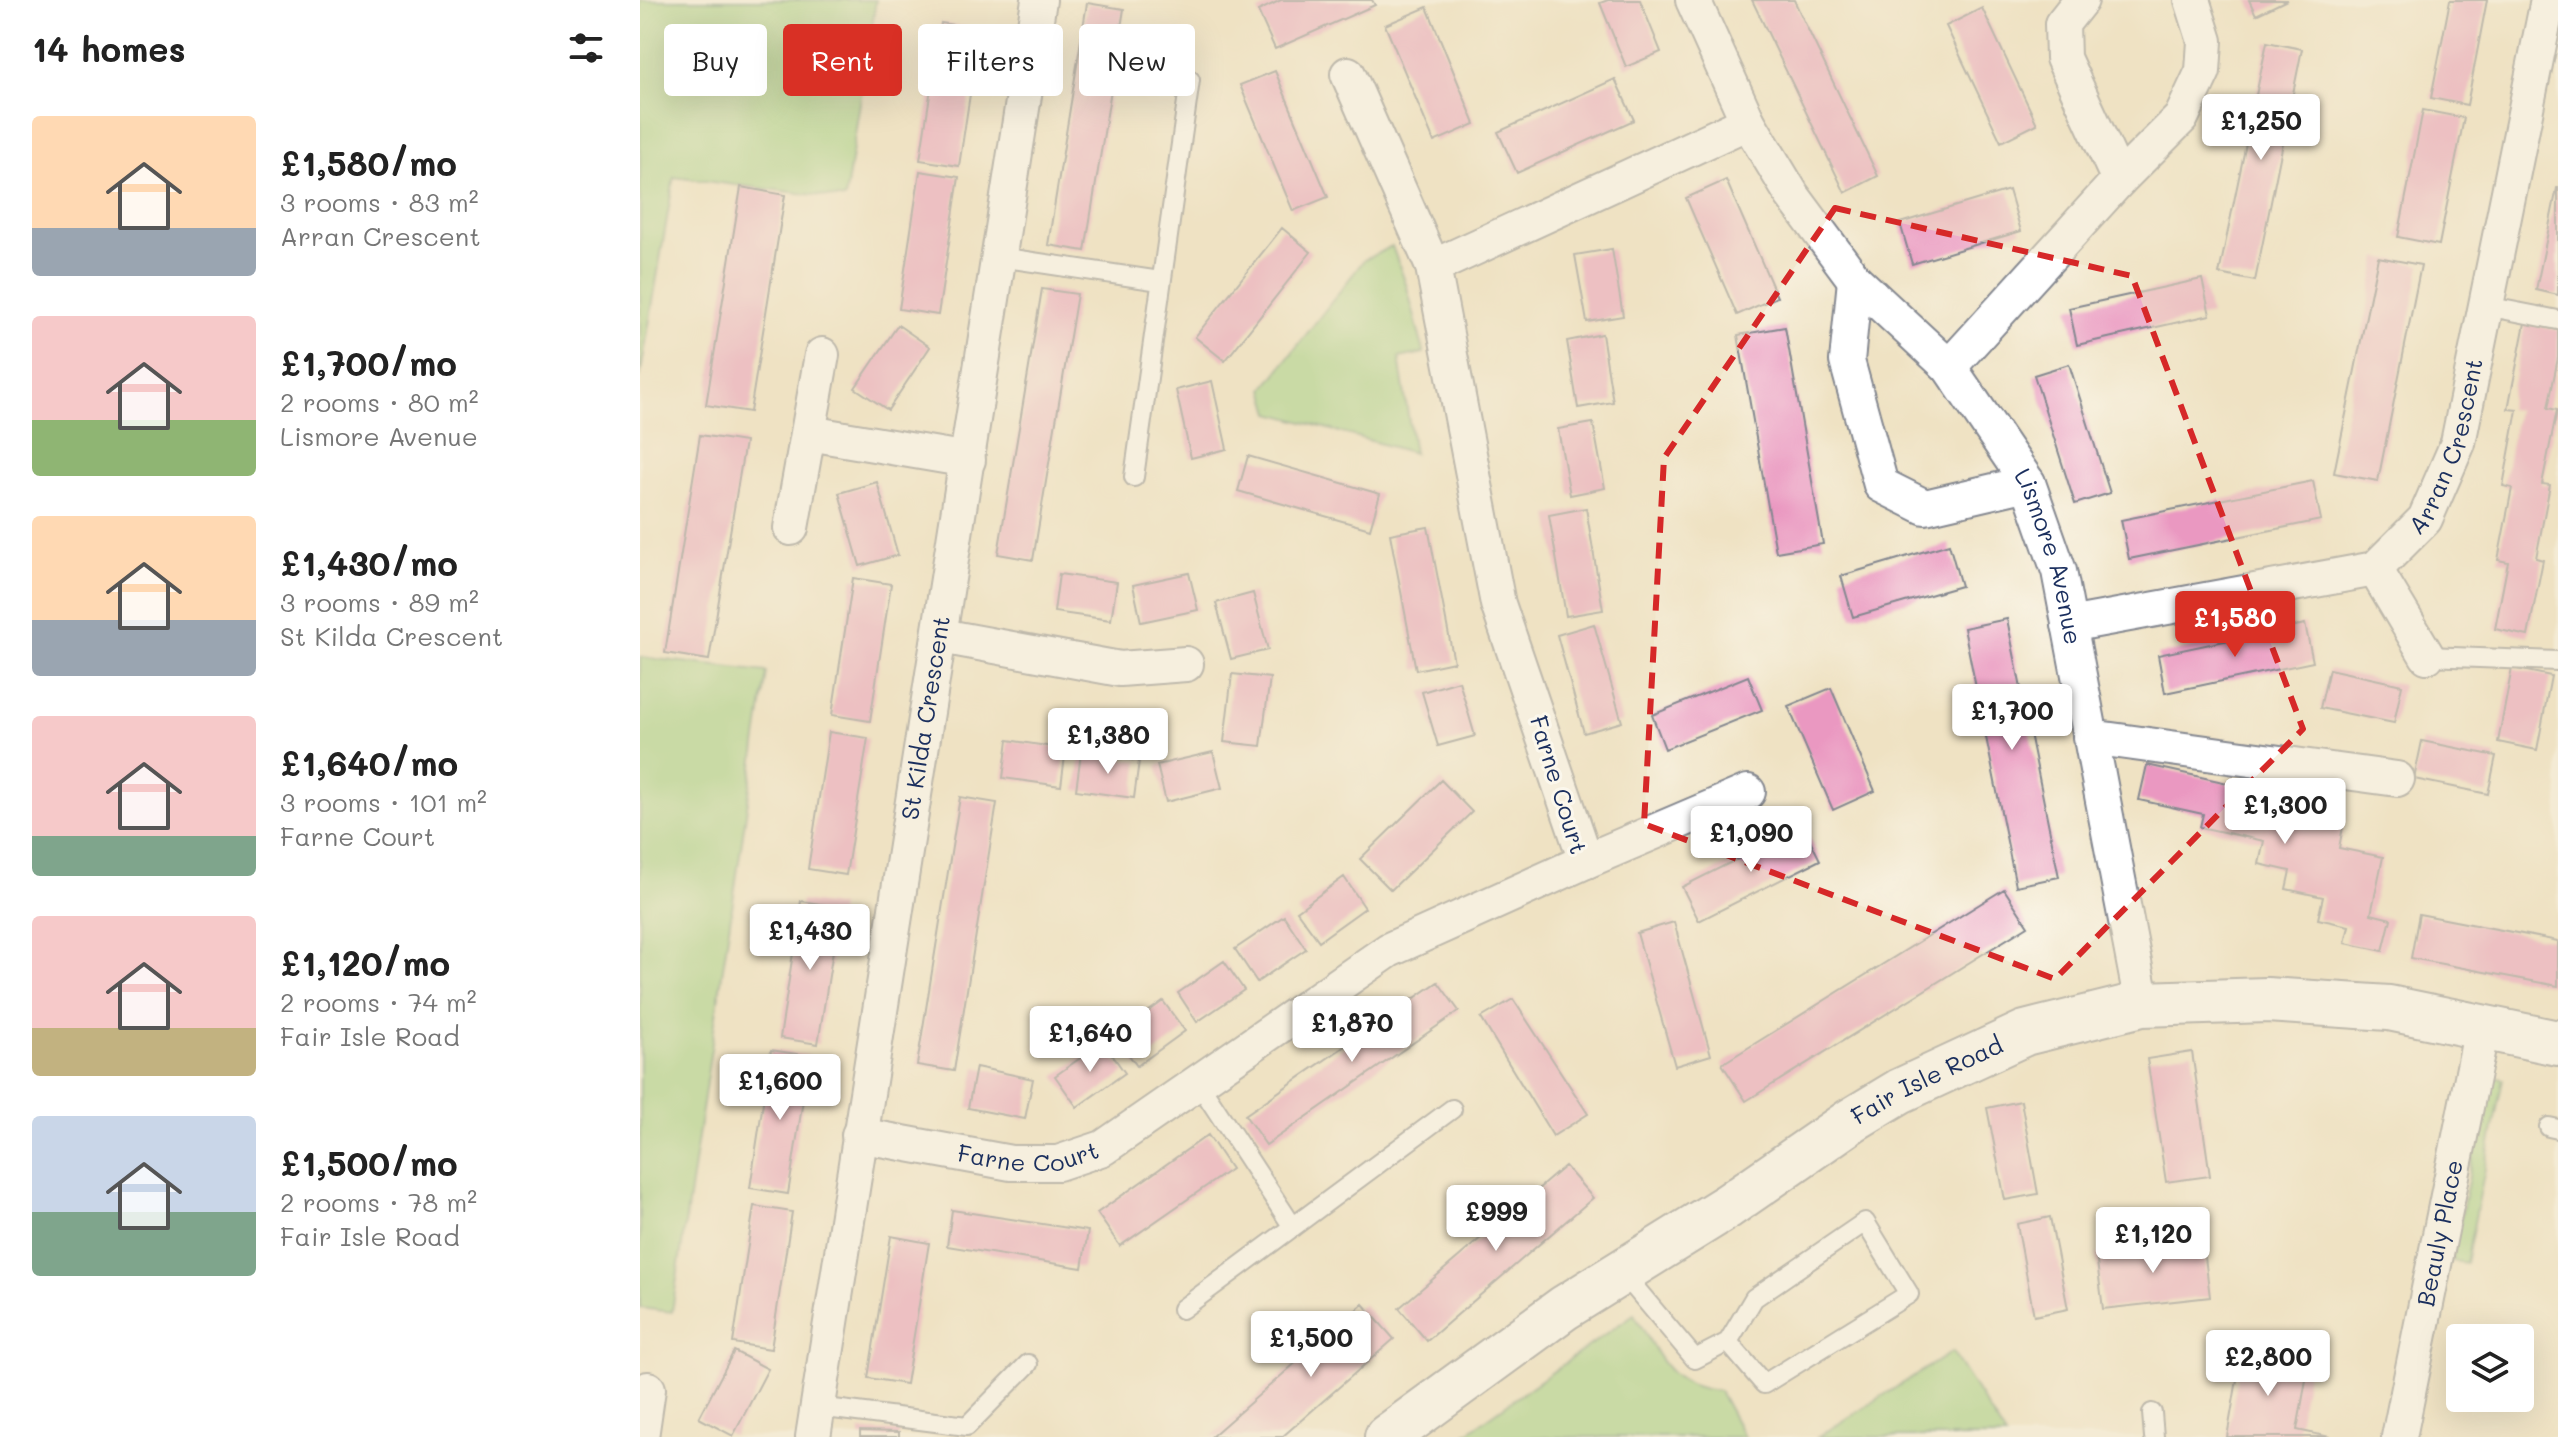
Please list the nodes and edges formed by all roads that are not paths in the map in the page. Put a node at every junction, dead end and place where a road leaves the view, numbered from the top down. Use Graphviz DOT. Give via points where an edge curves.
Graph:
graph roads {
  1 [pos="1039,0"];
  2 [pos="1693,0"];
  3 [pos="2081,0"];
  4 [pos="2192,0"];
  5 [pos="2548,0"];
  6 [pos="1348,74"];
  7 [pos="1188,96"];
  8 [pos="1748,122"];
  9 [pos="2119,180"];
  10 [pos="999,257"];
  11 [pos="1433,267"];
  12 [pos="1855,280"];
  13 [pos="1160,281"];
  14 [pos="2486,306"];
  15 [pos="2558,320"];
  16 [pos="822,355"];
  17 [pos="1949,367"];
  18 [pos="809,433"];
  19 [pos="968,460"];
  20 [pos="1134,477"];
  21 [pos="2028,483"];
  22 [pos="791,528"];
  23 [pos="2375,569"];
  24 [pos="2069,625"];
  25 [pos="941,636"];
  26 [pos="2427,656"];
  27 [pos="2558,661"];
  28 [pos="1186,664"];
  29 [pos="2090,737"];
  30 [pos="2397,779"];
  31 [pos="1748,792"];
  32 [pos="1586,861"];
  33 [pos="2142,1004"];
  34 [pos="2482,1028"];
  35 [pos="2558,1043"];
  36 [pos="1198,1082"];
  37 [pos="1452,1109"];
  38 [pos="859,1135"];
  39 [pos="1293,1227"];
  40 [pos="1621,1271"];
  41 [pos="1182,1309"];
  42 [pos="1728,1342"];
  43 [pos="1028,1364"];
  44 [pos="648,1389"];
  45 [pos="2152,1413"];
  46 [pos="815,1422"];
  47 [pos="641,1437"];
  48 [pos="1387,1437"];
  49 [pos="2154,1437"];
  50 [pos="2399,1437"];
  1 -- 10 [label="street, St Kilda Crescent"];
  2 -- 8 [label="street, Lismore Avenue"];
  3 -- 9 [label="street" via="2062,24 2063,58"];
  4 -- 9 [label="street" via="2205,41 2203,71 2181,118"];
  5 -- 14 [label="street, Arran Crescent"];
  6 -- 11 [label="street, Farne Court"];
  7 -- 13 [label="lane"];
  8 -- 11 [label="street"];
  8 -- 12 [label="street, Lismore Avenue" via="1792,195"];
  9 -- 17 [label="street"];
  10 -- 13 [label="lane"];
  10 -- 19 [label="street, St Kilda Crescent"];
  11 -- 32 [label="street, Farne Court" via="1498,604"];
  12 -- 17 [label="street, Lismore Avenue"];
  12 -- 21 [label="street" via="1847,361 1881,485 1925,507"];
  13 -- 20 [label="lane"];
  14 -- 15 [label="lane"];
  14 -- 23 [label="street, Arran Crescent" via="2458,443 2425,519"];
  16 -- 18 [label="street"];
  17 -- 21 [label="street, Lismore Avenue"];
  18 -- 19 [label="street"];
  18 -- 22 [label="street"];
  19 -- 25 [label="street, St Kilda Crescent"];
  21 -- 24 [label="street, Lismore Avenue" via="2059,571"];
  23 -- 24 [label="street"];
  23 -- 26 [label="street"];
  24 -- 29 [label="street, Lismore Avenue"];
  25 -- 28 [label="street" via="1120,669"];
  25 -- 38 [label="street, St Kilda Crescent"];
  26 -- 27 [label="lane"];
  29 -- 30 [label="street"];
  29 -- 33 [label="street, Lismore Avenue"];
  31 -- 32 [label="street"];
  32 -- 36 [label="street, Farne Court" via="1389,950"];
  33 -- 34 [label="street, Fair Isle Road" via="2238,999 2389,1008"];
  33 -- 40 [label="street, Fair Isle Road" via="2025,1033 1900,1091"];
  34 -- 35 [label="street, Fair Isle Road"];
  34 -- 50 [label="street, Beauly Place"];
  36 -- 38 [label="street, Farne Court" via="1103,1148 1058,1163 1011,1163"];
  36 -- 39 [label="lane"];
  37 -- 39 [label="lane"];
  38 -- 46 [label="street, St Kilda Crescent"];
  39 -- 41 [label="lane"];
  40 -- 42 [label="lane" via="1695,1359"];
  40 -- 48 [label="street, Fair Isle Road"];
  42 -- 42 [label="lane" via="1754,1298 1865,1222 1909,1294 1764,1384"];
  43 -- 46 [label="lane" via="967,1426"];
  44 -- 47 [label="street"];
  45 -- 49 [label="lane"];
}
